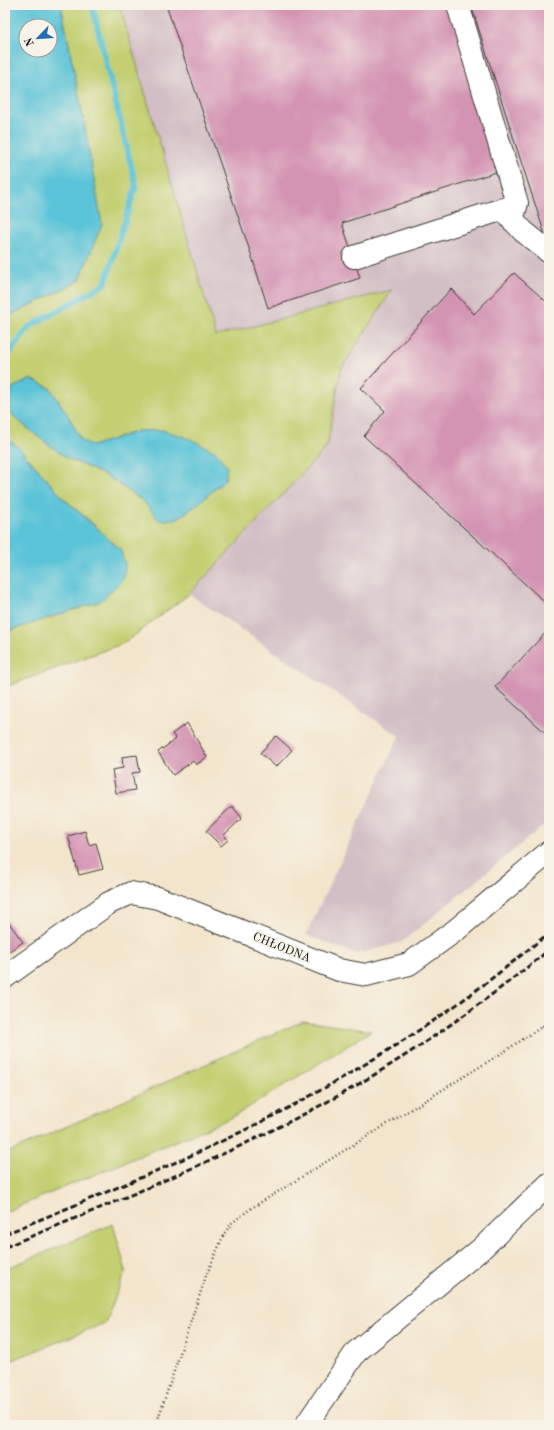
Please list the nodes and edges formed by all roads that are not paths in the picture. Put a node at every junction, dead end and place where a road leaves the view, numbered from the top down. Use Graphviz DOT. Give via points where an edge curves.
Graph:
graph roads {
  1 [pos="458,5"];
  2 [pos="512,220"];
  3 [pos="549,252"];
  4 [pos="354,257"];
  5 [pos="549,852"];
  6 [pos="5,977"];
  7 [pos="549,1184"];
  8 [pos="306,1425"];
  1 -- 2 [label="street" via="517,203"];
  2 -- 3 [label="street"];
  2 -- 4 [label="street" via="502,209"];
  5 -- 6 [label="street, CHŁODNA" via="456,930 409,964 366,975 339,970 158,898 131,893 109,902"];
  7 -- 8 [label="street" via="481,1249 356,1352"];
}
